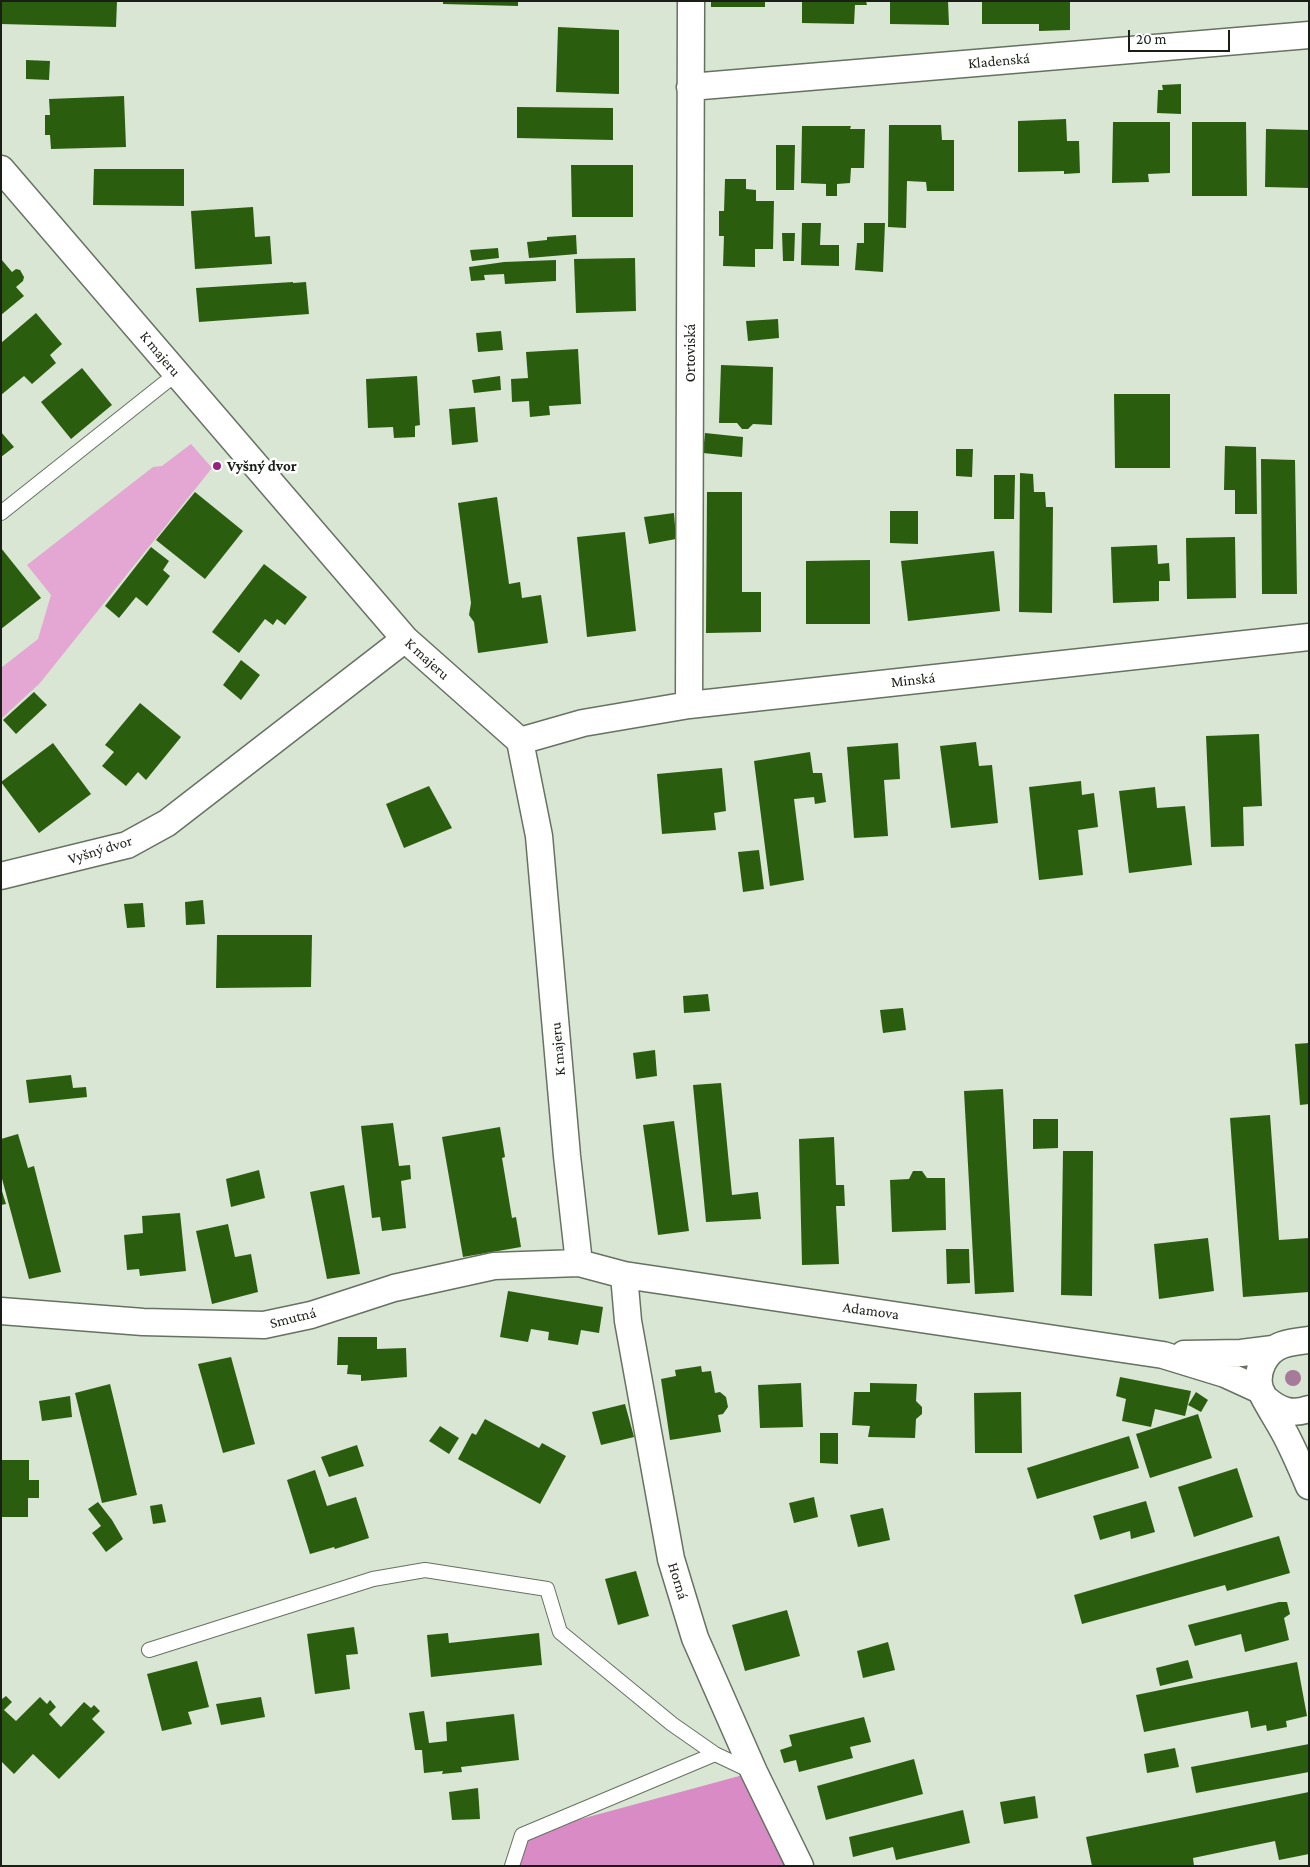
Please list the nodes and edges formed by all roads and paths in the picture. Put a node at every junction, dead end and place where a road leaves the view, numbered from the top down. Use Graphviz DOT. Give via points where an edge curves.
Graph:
graph roads {
  1 [pos="691,1"];
  2 [pos="1309,35"];
  3 [pos="690,87"];
  4 [pos="1,169"];
  5 [pos="176,374"];
  6 [pos="1,513"];
  7 [pos="1309,637"];
  8 [pos="405,639"];
  9 [pos="689,705"];
  10 [pos="520,741"];
  11 [pos="1,876"];
  12 [pos="579,1263"];
  13 [pos="624,1276"];
  14 [pos="1,1311"];
  15 [pos="1296,1345"];
  16 [pos="1163,1355"];
  17 [pos="1264,1395"];
  18 [pos="1309,1409"];
  19 [pos="1309,1486"];
  20 [pos="149,1650"];
  21 [pos="715,1754"];
  22 [pos="754,1772"];
  23 [pos="512,1866"];
  24 [pos="800,1866"];
  1 -- 3 [label="street, Ortoviská"];
  2 -- 3 [label="street, Kladenská"];
  3 -- 9 [label="street, Ortoviská"];
  4 -- 5 [label="street, K majeru"];
  5 -- 6 [label="lane"];
  5 -- 8 [label="street, K majeru"];
  7 -- 9 [label="street, Minská"];
  8 -- 10 [label="street, K majeru"];
  8 -- 11 [label="street, Vyšný dvor" via="167,823 127,845"];
  9 -- 10 [label="street, Minská" via="583,723"];
  10 -- 12 [label="street, K majeru" via="539,836"];
  12 -- 13 [label="street, Adamova"];
  12 -- 14 [label="street, Smutná" via="494,1266 394,1288 311,1315 264,1326 142,1322"];
  13 -- 16 [label="street, Adamova"];
  13 -- 22 [label="street, Horná" via="628,1321 671,1559 695,1638"];
  15 -- 16 [label="street" via="1241,1353"];
  15 -- 17 [label="street" via="1266,1357 1260,1367 1259,1378"];
  16 -- 17 [label="street" via="1225,1374"];
  17 -- 18 [label="street" via="1276,1408 1287,1412"];
  17 -- 19 [label="street"];
  20 -- 21 [label="lane" via="373,1579 425,1570 547,1588 560,1632 672,1724"];
  21 -- 22 [label="lane"];
  21 -- 23 [label="lane" via="522,1835"];
  22 -- 24 [label="street, Horná"];
}
